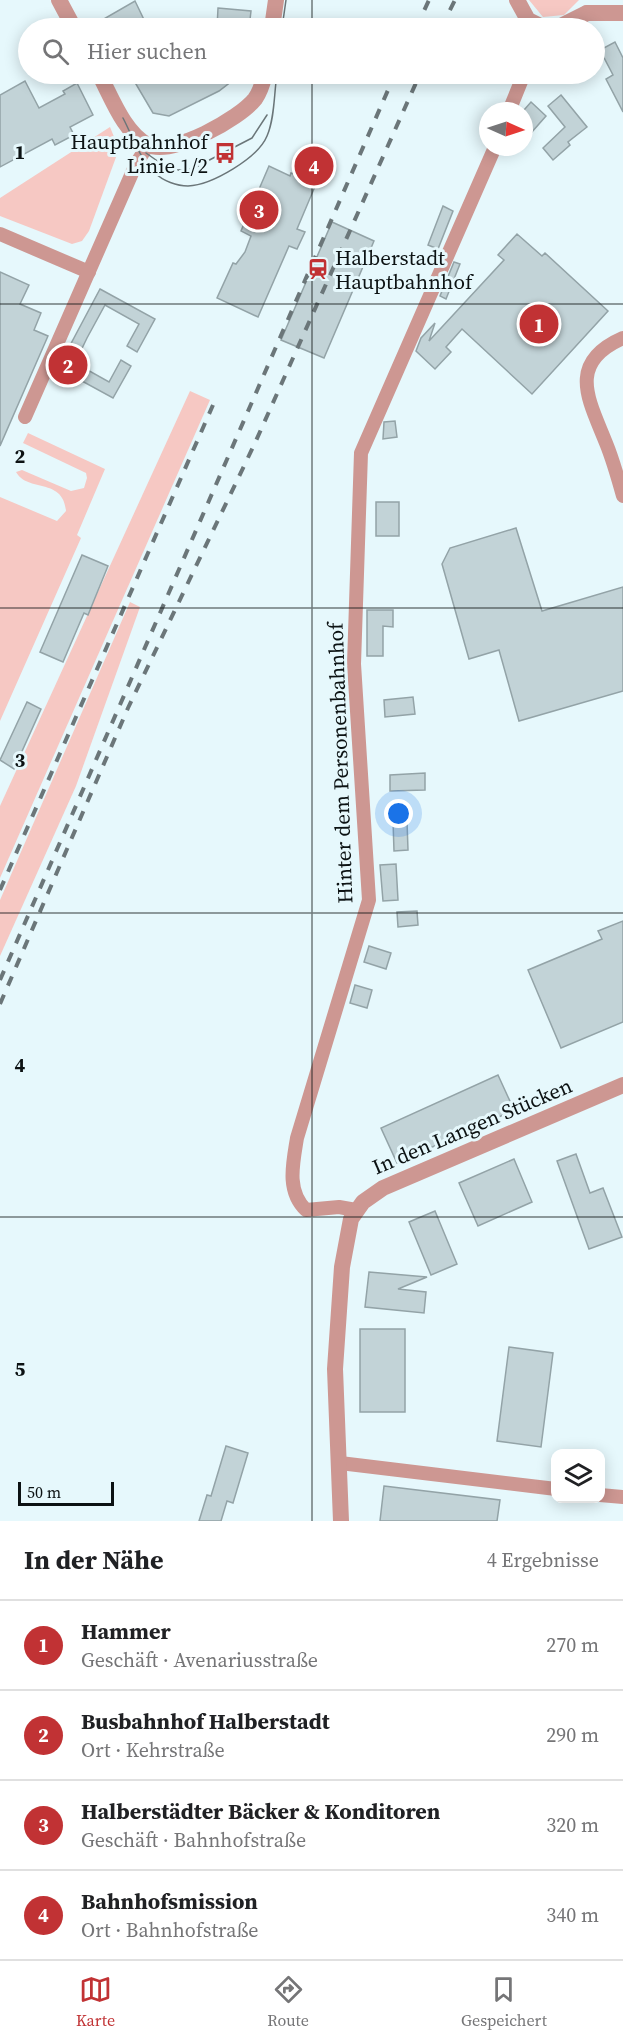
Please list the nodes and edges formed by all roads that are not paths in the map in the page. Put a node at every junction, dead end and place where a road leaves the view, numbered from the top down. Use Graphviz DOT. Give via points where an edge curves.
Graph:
graph roads {
  1 [pos="59,0"];
  2 [pos="276,0"];
  3 [pos="517,0"];
  4 [pos="589,7"];
  5 [pos="623,13"];
  6 [pos="69,18"];
  7 [pos="273,18"];
  8 [pos="528,18"];
  9 [pos="572,18"];
  10 [pos="104,84"];
  11 [pos="261,84"];
  12 [pos="520,84"];
  13 [pos="513,102"];
  14 [pos="148,145"];
  15 [pos="491,156"];
  16 [pos="0,234"];
  17 [pos="89,272"];
  18 [pos="623,338"];
  19 [pos="25,417"];
  20 [pos="623,496"];
  21 [pos="623,1085"];
  22 [pos="356,1210"];
  23 [pos="340,1463"];
  24 [pos="551,1489"];
  25 [pos="605,1495"];
  26 [pos="623,1497"];
  27 [pos="341,1521"];
  1 -- 6 [label="street"];
  2 -- 7 [label="street"];
  3 -- 8 [label="street"];
  4 -- 5 [label="street"];
  4 -- 9 [label="street"];
  10 -- 14 [label="street" via="123,118"];
  11 -- 14 [label="street" via="255,99 227,121 174,146"];
  12 -- 13 [label="street"];
  14 -- 17 [label="street"];
  15 -- 22 [label="street, Hinter dem Personenbahnhof" via="361,453 354,664 369,900 297,1138 292,1167 293,1187 298,1202 306,1210"];
  16 -- 17 [label="street"];
  17 -- 19 [label="street"];
  18 -- 20 [label="street" via="594,360 585,390"];
  21 -- 22 [label="street, In den Langen Stücken" via="383,1188"];
  22 -- 23 [label="street" via="345,1238 337,1319 335,1369"];
  23 -- 24 [label="street"];
  23 -- 27 [label="street"];
  25 -- 26 [label="street"];
}
